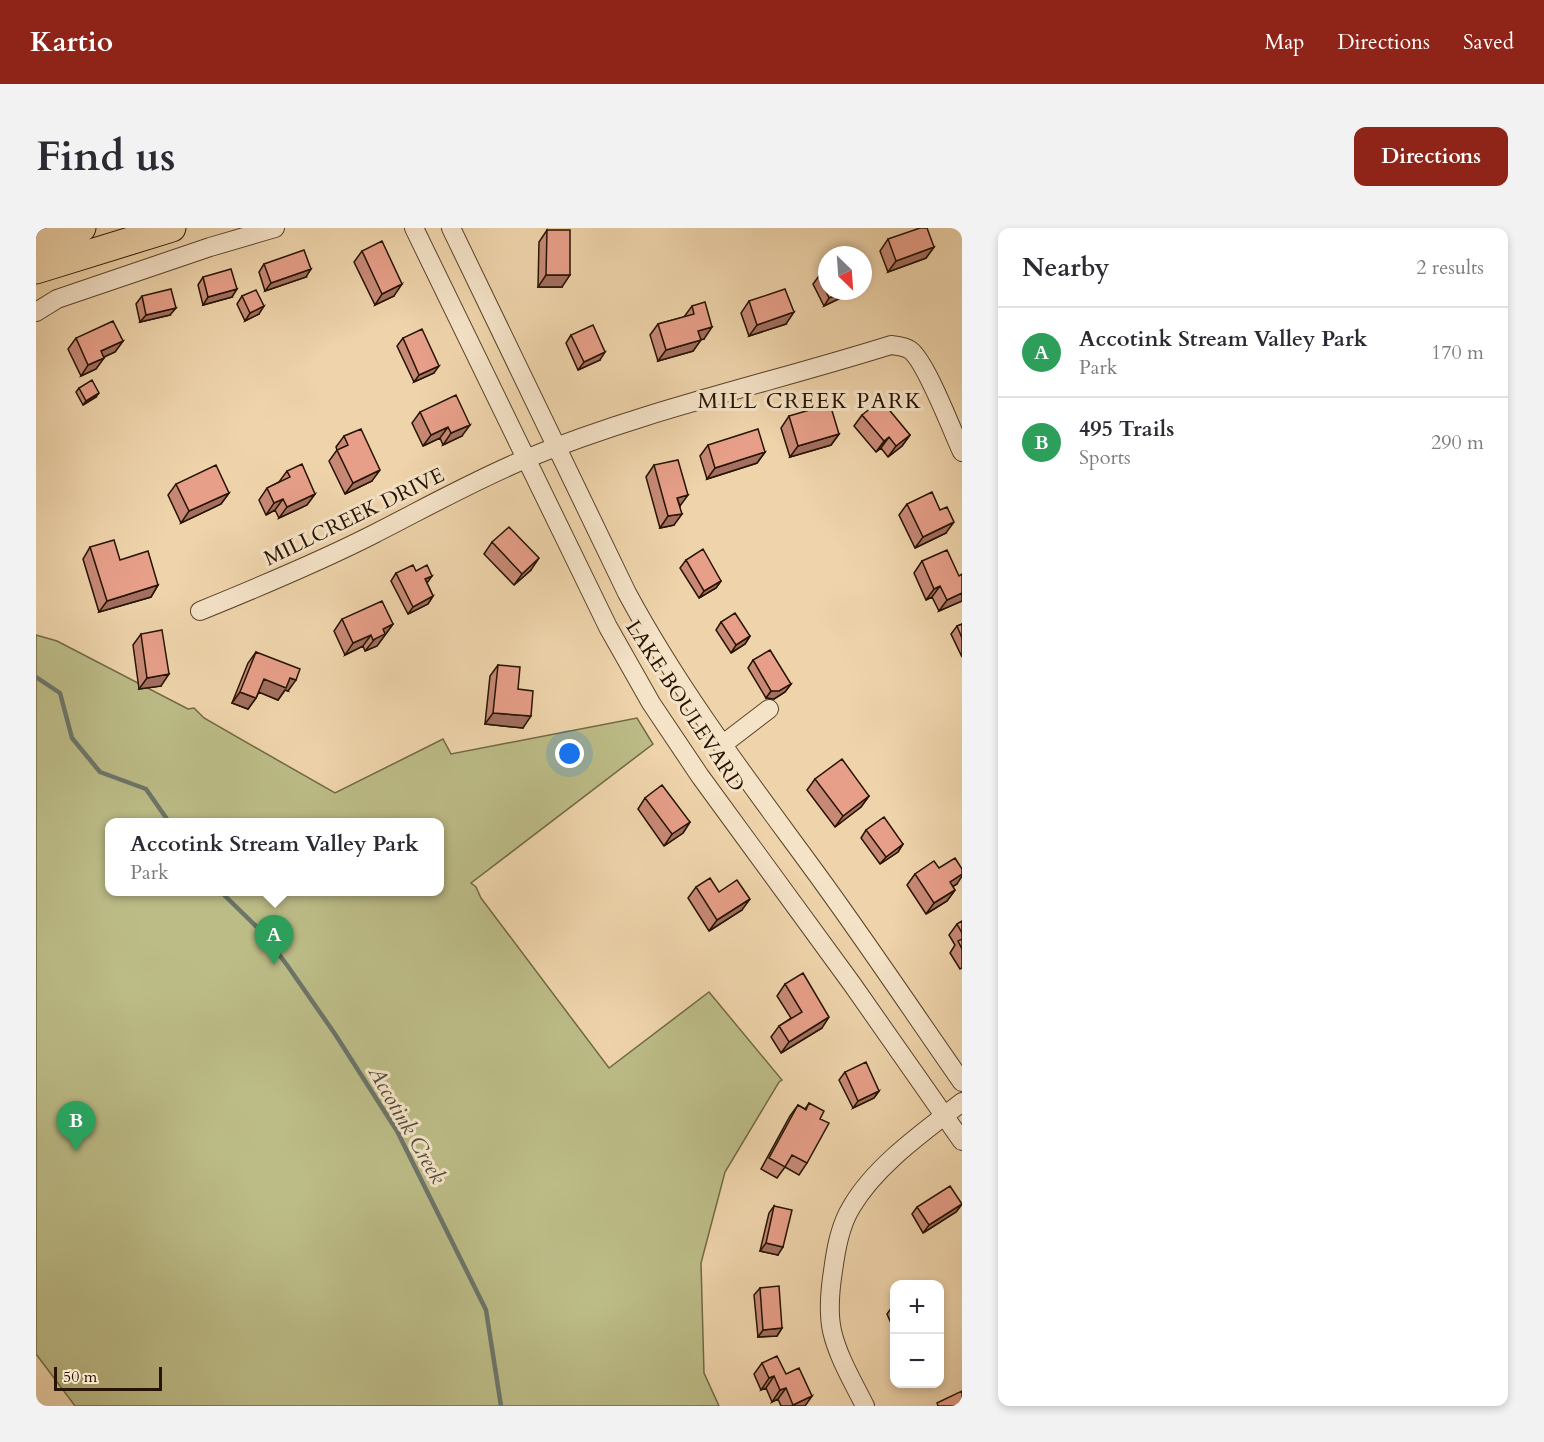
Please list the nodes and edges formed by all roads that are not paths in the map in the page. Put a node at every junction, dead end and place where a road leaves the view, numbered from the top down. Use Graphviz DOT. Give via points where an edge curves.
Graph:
graph roads {
  1 [pos="82,228"];
  2 [pos="172,228"];
  3 [pos="275,228"];
  4 [pos="414,228"];
  5 [pos="451,228"];
  6 [pos="36,242"];
  7 [pos="36,270"];
  8 [pos="36,312"];
  9 [pos="557,447"];
  10 [pos="962,452"];
  11 [pos="526,459"];
  12 [pos="200,611"];
  13 [pos="769,709"];
  14 [pos="722,745"];
  15 [pos="962,1082"];
  16 [pos="962,1102"];
  17 [pos="944,1116"];
  18 [pos="962,1141"];
  19 [pos="865,1406"];
  1 -- 6 [label="main road"];
  2 -- 7 [label="main road"];
  3 -- 8 [label="street" via="57,299"];
  4 -- 11 [label="street, LAKE BOULEVARD"];
  5 -- 9 [label="street, LAKE BOULEVARD"];
  9 -- 10 [label="street" via="638,419 891,345 909,349 917,357"];
  9 -- 11 [label="street, MILLCREEK DRIVE"];
  9 -- 14 [label="street, LAKE BOULEVARD" via="649,633"];
  11 -- 12 [label="street, MILLCREEK DRIVE" via="282,578"];
  11 -- 17 [label="street, LAKE BOULEVARD" via="608,627 651,703"];
  13 -- 14 [label="street"];
  14 -- 15 [label="street, LAKE BOULEVARD"];
  16 -- 17 [label="street"];
  17 -- 18 [label="street, LAKE BOULEVARD"];
  17 -- 19 [label="street" via="862,1191 844,1222 831,1282 831,1328"];
}
